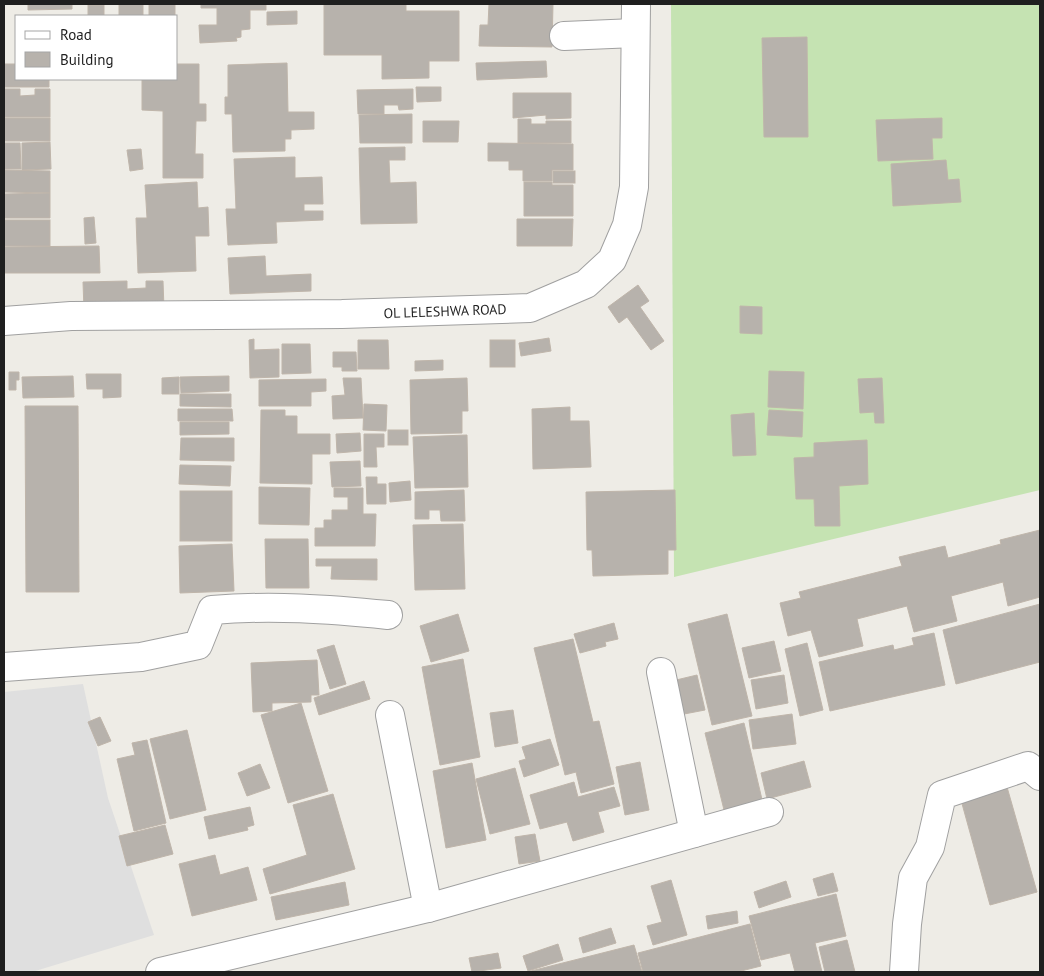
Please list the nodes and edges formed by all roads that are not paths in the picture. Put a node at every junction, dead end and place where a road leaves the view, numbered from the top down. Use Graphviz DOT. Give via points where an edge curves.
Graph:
graph roads {
  1 [pos="636,4"];
  2 [pos="635,33"];
  3 [pos="564,36"];
  4 [pos="4,321"];
  5 [pos="388,615"];
  6 [pos="4,667"];
  7 [pos="661,672"];
  8 [pos="390,715"];
  9 [pos="1040,776"];
  10 [pos="769,812"];
  11 [pos="694,833"];
  12 [pos="428,908"];
  13 [pos="160,972"];
  14 [pos="904,972"];
  1 -- 2 [label="street, OL LELESHWA ROAD"];
  2 -- 3 [label="street"];
  2 -- 4 [label="street, OL LELESHWA ROAD" via="634,187 627,225 612,260 586,284 530,308 342,314 71,316"];
  5 -- 6 [label="street" via="307,608 212,610 198,645 141,657"];
  7 -- 11 [label="street"];
  8 -- 12 [label="street"];
  9 -- 14 [label="street" via="1028,766 942,795 930,846 913,878"];
  10 -- 11 [label="street"];
  11 -- 12 [label="street"];
  12 -- 13 [label="street"];
}
